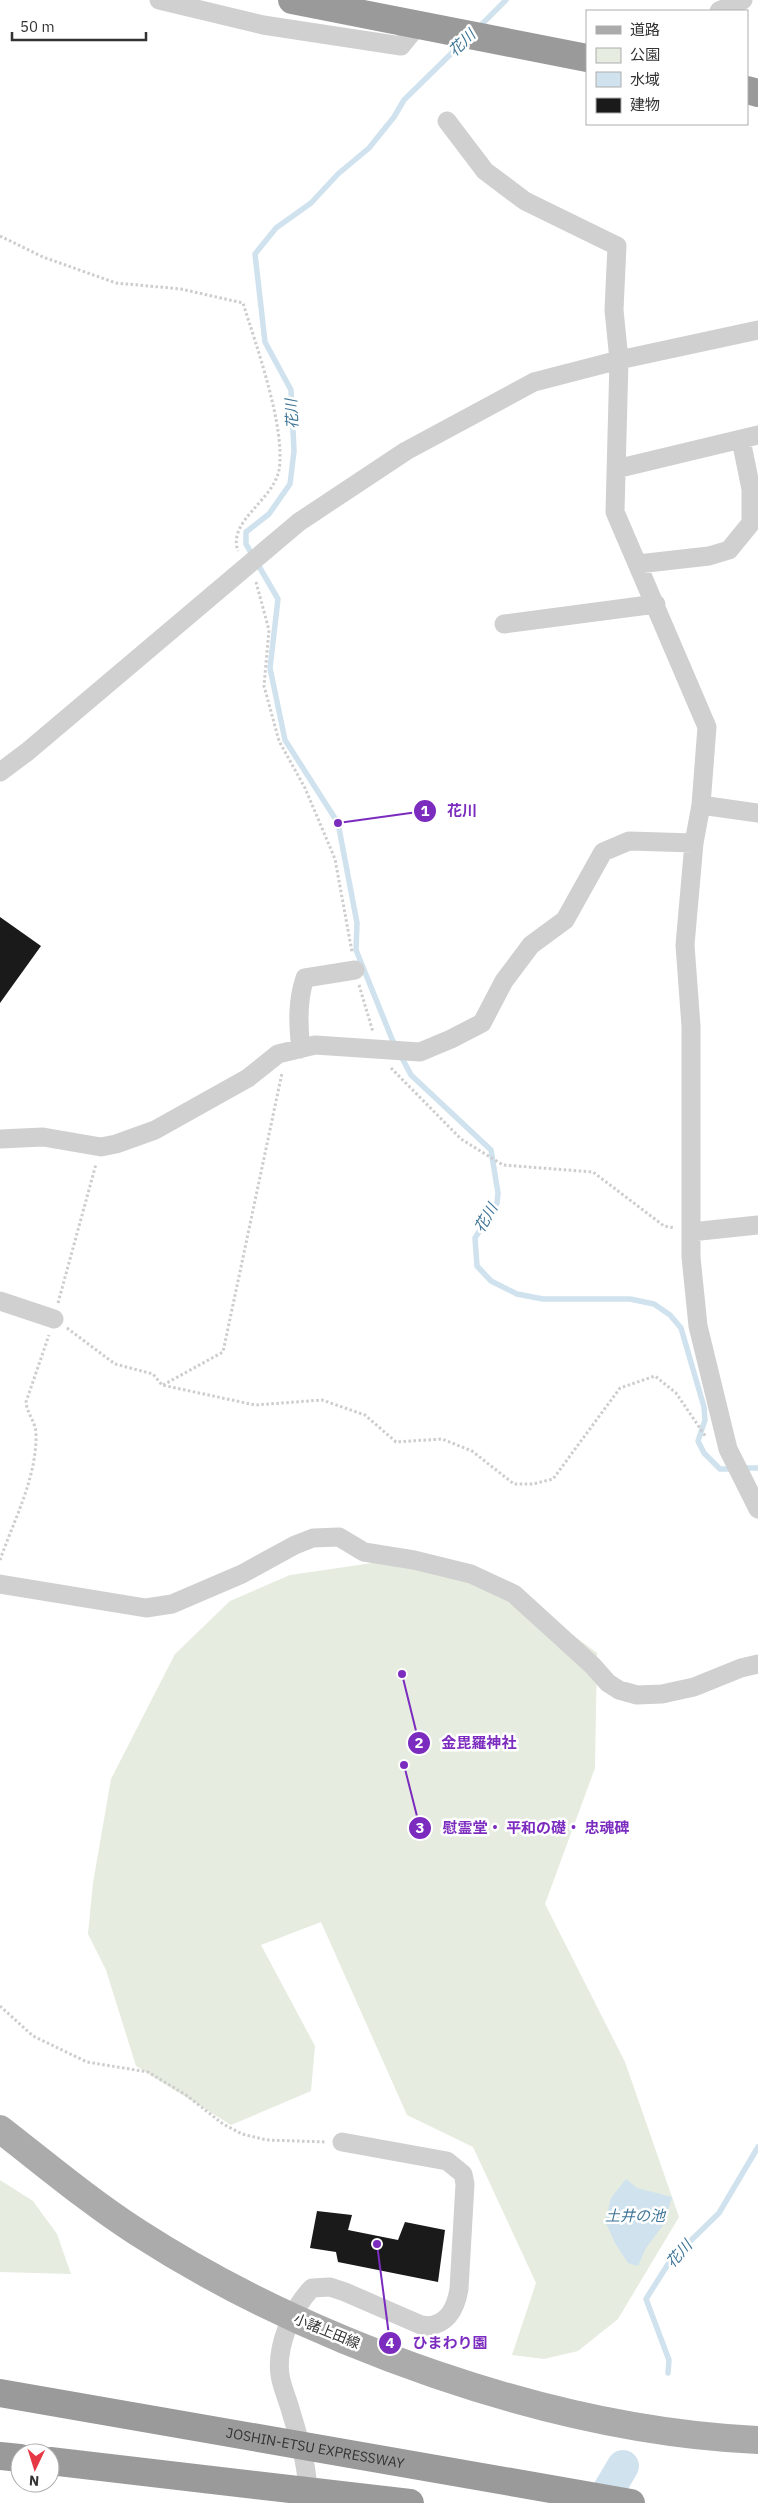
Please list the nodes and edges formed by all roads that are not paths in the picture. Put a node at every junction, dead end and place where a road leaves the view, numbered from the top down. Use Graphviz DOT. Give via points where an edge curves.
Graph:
graph roads {
  1 [pos="159,0"];
  2 [pos="292,0"];
  3 [pos="743,0"];
  4 [pos="721,10"];
  5 [pos="419,24"];
  6 [pos="586,58"];
  7 [pos="447,121"];
  8 [pos="758,330"];
  9 [pos="619,360"];
  10 [pos="749,437"];
  11 [pos="616,469"];
  12 [pos="638,564"];
  13 [pos="656,604"];
  14 [pos="504,624"];
  15 [pos="0,772"];
  16 [pos="701,805"];
  17 [pos="758,813"];
  18 [pos="694,843"];
  19 [pos="355,970"];
  20 [pos="294,1050"];
  21 [pos="0,1139"];
  22 [pos="758,1225"];
  23 [pos="691,1232"];
  24 [pos="0,1301"];
  25 [pos="54,1318"];
  26 [pos="758,1509"];
  27 [pos="0,1584"];
  28 [pos="758,1664"];
  29 [pos="0,2129"];
  30 [pos="342,2142"];
  31 [pos="292,2317"];
  32 [pos="0,2393"];
  33 [pos="758,2440"];
  34 [pos="60,2462"];
  35 [pos="308,2503"];
  36 [pos="410,2503"];
  37 [pos="630,2503"];
  1 -- 5 [label="street" via="263,25 401,46"];
  2 -- 5 [label="highway"];
  3 -- 4 [label="street"];
  5 -- 6 [label="highway"];
  7 -- 9 [label="street" via="485,171 526,201 617,246 614,310"];
  8 -- 9 [label="street"];
  9 -- 11 [label="street"];
  9 -- 15 [label="street" via="534,382 406,451 299,522"];
  10 -- 11 [label="street"];
  10 -- 12 [label="street" via="751,523 729,550 709,556"];
  11 -- 12 [label="street" via="615,512"];
  12 -- 13 [label="street"];
  13 -- 14 [label="street"];
  13 -- 16 [label="street" via="707,727"];
  16 -- 17 [label="street"];
  16 -- 18 [label="street"];
  18 -- 20 [label="street" via="629,841 603,852 565,920 531,945 504,981 482,1023 420,1052 315,1045"];
  18 -- 23 [label="street" via="685,945 691,1026"];
  19 -- 20 [label="street" via="305,978"];
  20 -- 21 [label="street" via="278,1054 248,1078 155,1130 101,1147 43,1137"];
  22 -- 23 [label="street"];
  23 -- 26 [label="street" via="698,1326 717,1408 728,1449"];
  24 -- 25 [label="street"];
  27 -- 28 [label="street" via="146,1608 172,1604 242,1574 313,1538 339,1537 364,1552 471,1574 514,1594 618,1690 637,1695 662,1694 694,1687"];
  29 -- 31 [label="main road, 小諸上田線" via="135,2231 192,2266"];
  30 -- 31 [label="street" via="447,2162 463,2174 456,2303 442,2322 429,2326 345,2292 320,2287 312,2288 303,2297"];
  31 -- 33 [label="main road, 小諸上田線" via="393,2358 510,2396 629,2424"];
  31 -- 35 [label="street" via="284,2341 280,2374 302,2447"];
  32 -- 37 [label="highway, JOSHIN-ETSU EXPRESSWAY"];
  34 -- 36 [label="highway"];
}
